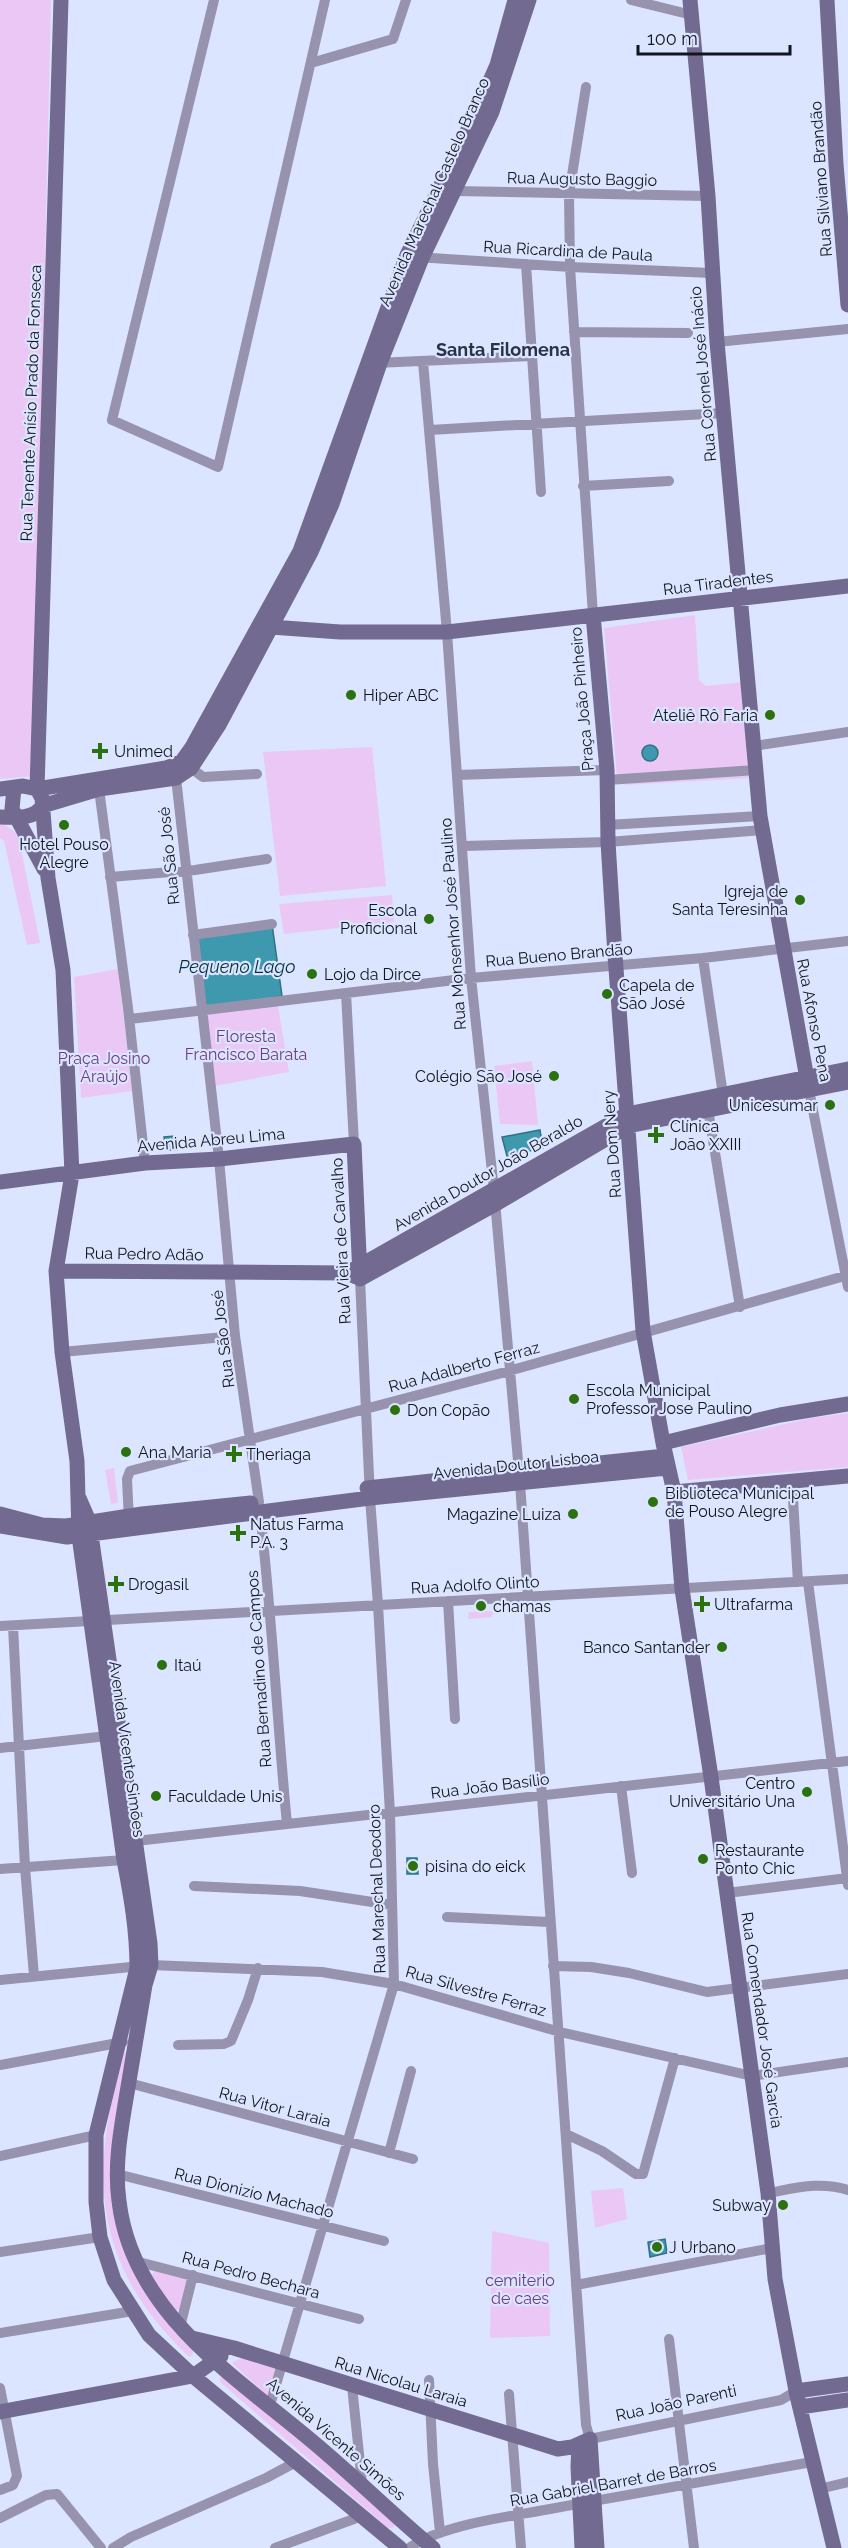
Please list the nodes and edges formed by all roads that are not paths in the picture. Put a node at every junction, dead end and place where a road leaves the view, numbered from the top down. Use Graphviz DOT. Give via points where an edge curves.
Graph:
graph roads {
  1 [pos="61,0"];
  2 [pos="214,0"];
  3 [pos="326,0"];
  4 [pos="406,0"];
  5 [pos="515,0"];
  6 [pos="529,0"];
  7 [pos="631,0"];
  8 [pos="827,0"];
  9 [pos="836,0"];
  10 [pos="691,7"];
  11 [pos="831,50"];
  12 [pos="311,63"];
  13 [pos="586,87"];
  14 [pos="455,190"];
  15 [pos="569,194"];
  16 [pos="708,196"];
  17 [pos="415,256"];
  18 [pos="526,264"];
  19 [pos="570,267"];
  20 [pos="712,273"];
  21 [pos="848,305"];
  22 [pos="848,329"];
  23 [pos="574,332"];
  24 [pos="688,333"];
  25 [pos="717,342"];
  26 [pos="532,356"];
  27 [pos="423,362"];
  28 [pos="374,363"];
  29 [pos="723,413"];
  30 [pos="580,423"];
  31 [pos="536,425"];
  32 [pos="430,430"];
  33 [pos="669,481"];
  34 [pos="584,486"];
  35 [pos="541,492"];
  36 [pos="326,502"];
  37 [pos="848,586"];
  38 [pos="741,598"];
  39 [pos="593,615"];
  40 [pos="271,627"];
  41 [pos="447,632"];
  42 [pos="250,641"];
  43 [pos="848,732"];
  44 [pos="754,746"];
  45 [pos="191,768"];
  46 [pos="756,770"];
  47 [pos="257,774"];
  48 [pos="457,775"];
  49 [pos="607,775"];
  50 [pos="176,778"];
  51 [pos="7,789"];
  52 [pos="38,789"];
  53 [pos="99,789"];
  54 [pos="42,806"];
  55 [pos="0,817"];
  56 [pos="18,817"];
  57 [pos="762,823"];
  58 [pos="607,825"];
  59 [pos="608,842"];
  60 [pos="463,846"];
  61 [pos="267,859"];
  62 [pos="186,870"];
  63 [pos="48,877"];
  64 [pos="110,877"];
  65 [pos="272,924"];
  66 [pos="193,935"];
  67 [pos="848,941"];
  68 [pos="782,947"];
  69 [pos="703,958"];
  70 [pos="616,964"];
  71 [pos="471,978"];
  72 [pos="346,993"];
  73 [pos="202,1010"];
  74 [pos="130,1019"];
  75 [pos="848,1069"];
  76 [pos="848,1082"];
  77 [pos="808,1084"];
  78 [pos="723,1095"];
  79 [pos="707,1105"];
  80 [pos="628,1120"];
  81 [pos="354,1144"];
  82 [pos="219,1159"];
  83 [pos="145,1163"];
  84 [pos="72,1174"];
  85 [pos="0,1182"];
  86 [pos="494,1198"];
  87 [pos="56,1271"];
  88 [pos="355,1273"];
  89 [pos="230,1274"];
  90 [pos="847,1279"];
  91 [pos="740,1307"];
  92 [pos="643,1331"];
  93 [pos="236,1336"];
  94 [pos="62,1352"];
  95 [pos="508,1371"];
  96 [pos="848,1404"];
  97 [pos="367,1409"];
  98 [pos="252,1440"];
  99 [pos="665,1456"];
  100 [pos="519,1476"];
  101 [pos="848,1476"];
  102 [pos="792,1482"];
  103 [pos="674,1492"];
  104 [pos="369,1493"];
  105 [pos="260,1507"];
  106 [pos="0,1514"];
  107 [pos="129,1522"];
  108 [pos="0,1526"];
  109 [pos="84,1529"];
  110 [pos="848,1579"];
  111 [pos="803,1582"];
  112 [pos="682,1589"];
  113 [pos="528,1597"];
  114 [pos="448,1601"];
  115 [pos="378,1605"];
  116 [pos="271,1610"];
  117 [pos="98,1620"];
  118 [pos="0,1626"];
  119 [pos="13,1626"];
  120 [pos="455,1719"];
  121 [pos="107,1736"];
  122 [pos="18,1747"];
  123 [pos="0,1748"];
  124 [pos="848,1761"];
  125 [pos="832,1763"];
  126 [pos="711,1777"];
  127 [pos="621,1786"];
  128 [pos="543,1795"];
  129 [pos="390,1813"];
  130 [pos="287,1824"];
  131 [pos="136,1841"];
  132 [pos="124,1860"];
  133 [pos="25,1867"];
  134 [pos="0,1869"];
  135 [pos="632,1873"];
  136 [pos="848,1880"];
  137 [pos="194,1886"];
  138 [pos="727,1893"];
  139 [pos="392,1905"];
  140 [pos="447,1917"];
  141 [pos="549,1922"];
  142 [pos="553,1966"];
  143 [pos="144,1967"];
  144 [pos="258,1968"];
  145 [pos="848,1974"];
  146 [pos="34,1976"];
  147 [pos="0,1980"];
  148 [pos="394,1984"];
  149 [pos="739,1989"];
  150 [pos="560,2032"];
  151 [pos="136,2041"];
  152 [pos="118,2042"];
  153 [pos="178,2045"];
  154 [pos="675,2058"];
  155 [pos="848,2062"];
  156 [pos="0,2065"];
  157 [pos="411,2071"];
  158 [pos="752,2076"];
  159 [pos="129,2083"];
  160 [pos="566,2134"];
  161 [pos="96,2135"];
  162 [pos="348,2142"];
  163 [pos="389,2152"];
  164 [pos="0,2156"];
  165 [pos="413,2159"];
  166 [pos="117,2174"];
  167 [pos="848,2190"];
  168 [pos="768,2193"];
  169 [pos="323,2226"];
  170 [pos="100,2237"];
  171 [pos="384,2241"];
  172 [pos="772,2247"];
  173 [pos="1,2248"];
  174 [pos="135,2261"];
  175 [pos="193,2275"];
  176 [pos="576,2285"];
  177 [pos="300,2303"];
  178 [pos="133,2311"];
  179 [pos="359,2319"];
  180 [pos="184,2332"];
  181 [pos="0,2333"];
  182 [pos="669,2339"];
  183 [pos="234,2348"];
  184 [pos="214,2360"];
  185 [pos="282,2363"];
  186 [pos="193,2376"];
  187 [pos="429,2380"];
  188 [pos="848,2384"];
  189 [pos="352,2385"];
  190 [pos="0,2388"];
  191 [pos="796,2391"];
  192 [pos="509,2394"];
  193 [pos="781,2400"];
  194 [pos="848,2400"];
  195 [pos="270,2405"];
  196 [pos="800,2407"];
  197 [pos="431,2410"];
  198 [pos="2,2411"];
  199 [pos="680,2419"];
  200 [pos="512,2435"];
  201 [pos="585,2436"];
  202 [pos="296,2462"];
  203 [pos="812,2462"];
  204 [pos="848,2482"];
  205 [pos="362,2483"];
  206 [pos="686,2484"];
  207 [pos="819,2489"];
  208 [pos="0,2490"];
  209 [pos="586,2502"];
  210 [pos="518,2515"];
  211 [pos="362,2516"];
  212 [pos="0,2518"];
  213 [pos="441,2532"];
  214 [pos="133,2542"];
  215 [pos="421,2545"];
  216 [pos="100,2548"];
  217 [pos="113,2548"];
  218 [pos="275,2548"];
  219 [pos="399,2548"];
  220 [pos="521,2548"];
  221 [pos="582,2548"];
  222 [pos="597,2548"];
  223 [pos="694,2548"];
  224 [pos="834,2548"];
  1 -- 52 [label="street, Rua Tenente Anísio Prado da Fonseca"];
  2 -- 12 [label="street" via="112,420 218,466"];
  3 -- 12 [label="street"];
  4 -- 12 [label="street" via="393,39"];
  5 -- 17 [label="street, Avenida Marechal Castelo Branco" via="497,65"];
  6 -- 14 [label="street, Avenida Marechal Castelo Branco" via="492,112"];
  7 -- 10 [label="street"];
  8 -- 11 [label="street, Rua Silviano Brandão"];
  9 -- 11 [label="street, Rua Silviano Brandão"];
  10 -- 16 [label="street, Rua Coronel José Inácio"];
  11 -- 21 [label="street, Rua Silviano Brandão"];
  13 -- 15 [label="street"];
  14 -- 15 [label="street, Rua Augusto Baggio"];
  14 -- 17 [label="street, Avenida Marechal Castelo Branco"];
  15 -- 16 [label="street, Rua Augusto Baggio"];
  15 -- 19 [label="street"];
  16 -- 20 [label="street, Rua Coronel José Inácio"];
  17 -- 18 [label="street, Rua Ricardina de Paula"];
  17 -- 28 [label="street, Avenida Marechal Castelo Branco"];
  18 -- 19 [label="street, Rua Ricardina de Paula"];
  18 -- 26 [label="street"];
  19 -- 20 [label="street, Rua Ricardina de Paula"];
  19 -- 23 [label="street"];
  20 -- 25 [label="street, Rua Coronel José Inácio"];
  22 -- 25 [label="street"];
  23 -- 24 [label="street"];
  23 -- 30 [label="street"];
  25 -- 29 [label="street, Rua Coronel José Inácio"];
  26 -- 27 [label="street"];
  26 -- 31 [label="street"];
  27 -- 28 [label="street"];
  27 -- 32 [label="street, Rua Monsenhor José Paulino"];
  28 -- 36 [label="street, Avenida Marechal Castelo Branco"];
  29 -- 30 [label="street"];
  29 -- 38 [label="street, Rua Coronel José Inácio"];
  30 -- 31 [label="street"];
  30 -- 34 [label="street"];
  31 -- 32 [label="street"];
  31 -- 35 [label="street"];
  32 -- 41 [label="street, Rua Monsenhor José Paulino"];
  33 -- 34 [label="street"];
  34 -- 39 [label="street"];
  36 -- 40 [label="street, Avenida Marechal Castelo Branco" via="311,552"];
  36 -- 42 [label="street, Avenida Marechal Castelo Branco"];
  37 -- 38 [label="street, Rua Tiradentes"];
  38 -- 39 [label="street, Rua Tiradentes"];
  38 -- 44 [label="street, Rua Coronel José Inácio"];
  39 -- 41 [label="street, Rua Tiradentes"];
  39 -- 49 [label="street, Praça João Pinheiro"];
  40 -- 41 [label="street, Rua Tiradentes" via="340,632"];
  40 -- 42 [label="street, Avenida Marechal Castelo Branco"];
  40 -- 45 [label="street, Avenida Marechal Castelo Branco"];
  41 -- 48 [label="street, Rua Monsenhor José Paulino"];
  42 -- 52 [label="street, Avenida Marechal Castelo Branco" via="182,761 166,768"];
  43 -- 44 [label="street"];
  44 -- 46 [label="street"];
  45 -- 47 [label="street" via="203,777"];
  45 -- 50 [label="street, Avenida Marechal Castelo Branco"];
  46 -- 49 [label="street, Praça João Pinheiro"];
  46 -- 57 [label="street"];
  48 -- 49 [label="street"];
  48 -- 60 [label="street, Rua Monsenhor José Paulino"];
  49 -- 58 [label="street, Praça João Pinheiro"];
  50 -- 53 [label="street, Avenida Marechal Castelo Branco"];
  50 -- 62 [label="street, Rua São José"];
  51 -- 52 [label="street"];
  51 -- 56 [label="street"];
  52 -- 54 [label="street, Rua Tenente Anísio Prado da Fonseca"];
  53 -- 54 [label="street, Avenida Marechal Castelo Branco"];
  53 -- 64 [label="street"];
  54 -- 56 [label="street" via="33,815"];
  54 -- 63 [label="street, Rua Tenente Anísio Prado da Fonseca"];
  55 -- 56 [label="street"];
  56 -- 63 [label="street"];
  57 -- 58 [label="street"];
  57 -- 59 [label="street"];
  57 -- 68 [label="street, Rua Afonso Pena"];
  58 -- 59 [label="street, Praça João Pinheiro"];
  59 -- 60 [label="street"];
  59 -- 70 [label="street, Rua Dom Nery"];
  60 -- 71 [label="street, Rua Monsenhor José Paulino"];
  61 -- 62 [label="street"];
  62 -- 64 [label="street"];
  62 -- 66 [label="street, Rua São José"];
  63 -- 84 [label="street, Avenida Vicente Simões" via="63,970"];
  64 -- 74 [label="street"];
  65 -- 66 [label="street"];
  66 -- 73 [label="street, Rua São José"];
  67 -- 68 [label="street, Rua Bueno Brandão"];
  68 -- 69 [label="street, Rua Bueno Brandão"];
  68 -- 77 [label="street, Rua Afonso Pena"];
  69 -- 70 [label="street, Rua Bueno Brandão"];
  69 -- 78 [label="street"];
  70 -- 71 [label="street, Rua Bueno Brandão"];
  70 -- 80 [label="street, Rua Dom Nery"];
  71 -- 72 [label="street, Rua Bueno Brandão"];
  71 -- 86 [label="street, Rua Monsenhor José Paulino"];
  72 -- 73 [label="street, Rua Bueno Brandão"];
  72 -- 81 [label="street, Rua Vieira de Carvalho"];
  73 -- 74 [label="street, Rua Bueno Brandão"];
  73 -- 82 [label="street, Rua São José"];
  74 -- 83 [label="street"];
  75 -- 77 [label="street, Avenida Doutor João Beraldo"];
  76 -- 77 [label="street, Avenida Doutor João Beraldo"];
  77 -- 78 [label="street, Avenida Doutor João Beraldo"];
  77 -- 79 [label="street, Avenida Doutor João Beraldo"];
  77 -- 90 [label="street, Rua Afonso Pena"];
  78 -- 79 [label="street, Avenida Doutor João Beraldo"];
  79 -- 80 [label="street, Avenida Doutor João Beraldo"];
  79 -- 91 [label="street"];
  80 -- 86 [label="street, Avenida Doutor João Beraldo"];
  80 -- 92 [label="street, Rua Dom Nery"];
  81 -- 82 [label="street, Avenida Abreu Lima"];
  81 -- 88 [label="street, Rua Vieira de Carvalho"];
  82 -- 83 [label="street, Avenida Abreu Lima"];
  82 -- 89 [label="street, Rua São José"];
  83 -- 84 [label="street, Avenida Abreu Lima"];
  84 -- 85 [label="street, Avenida Abreu Lima"];
  84 -- 87 [label="street, Avenida Vicente Simões"];
  86 -- 88 [label="street, Avenida Doutor João Beraldo"];
  86 -- 95 [label="street, Rua Monsenhor José Paulino"];
  87 -- 89 [label="street, Rua Pedro Adão"];
  87 -- 94 [label="street, Avenida Vicente Simões"];
  88 -- 89 [label="street, Rua Pedro Adão"];
  88 -- 97 [label="street, Rua Vieira de Carvalho"];
  89 -- 93 [label="street, Rua São José"];
  90 -- 91 [label="street, Rua Adalberto Ferraz"];
  91 -- 92 [label="street, Rua Adalberto Ferraz"];
  92 -- 95 [label="street, Rua Adalberto Ferraz"];
  92 -- 99 [label="street, Rua Dom Nery"];
  93 -- 94 [label="street"];
  93 -- 98 [label="street, Rua São José"];
  94 -- 109 [label="street, Avenida Vicente Simões" via="77,1461 77,1510"];
  95 -- 97 [label="street, Rua Adalberto Ferraz"];
  95 -- 100 [label="street, Rua Monsenhor José Paulino"];
  96 -- 99 [label="street, Avenida Doutor Lisboa" via="780,1414"];
  97 -- 98 [label="street, Rua Adalberto Ferraz"];
  97 -- 104 [label="street, Rua Vieira de Carvalho"];
  98 -- 105 [label="street, Rua São José"];
  98 -- 107 [label="street, Rua Adalberto Ferraz" via="130,1471"];
  99 -- 100 [label="street, Avenida Doutor Lisboa"];
  99 -- 103 [label="street, Rua Dom Nery"];
  100 -- 104 [label="street, Avenida Doutor Lisboa"];
  100 -- 113 [label="street, Rua Monsenhor José Paulino"];
  101 -- 102 [label="street"];
  102 -- 103 [label="street"];
  102 -- 111 [label="street"];
  103 -- 112 [label="street, Rua Comendador José Garcia"];
  104 -- 105 [label="street, Avenida Doutor Lisboa"];
  104 -- 115 [label="street, Rua Marechal Deodoro"];
  105 -- 107 [label="street, Avenida Doutor Lisboa"];
  105 -- 116 [label="street, Rua Bernadino de Campos"];
  106 -- 109 [label="street" via="42,1525"];
  107 -- 109 [label="street, Avenida Doutor Lisboa"];
  108 -- 109 [label="street" via="45,1535"];
  109 -- 117 [label="street, Avenida Vicente Simões"];
  110 -- 111 [label="street, Rua Adolfo Olinto"];
  111 -- 112 [label="street, Rua Adolfo Olinto"];
  111 -- 125 [label="street"];
  112 -- 113 [label="street, Rua Adolfo Olinto"];
  112 -- 126 [label="street, Rua Comendador José Garcia"];
  113 -- 114 [label="street, Rua Adolfo Olinto"];
  113 -- 128 [label="street, Rua Monsenhor José Paulino"];
  114 -- 115 [label="street, Rua Adolfo Olinto"];
  114 -- 120 [label="street"];
  115 -- 116 [label="street, Rua Adolfo Olinto"];
  115 -- 129 [label="street, Rua Marechal Deodoro"];
  116 -- 117 [label="street, Rua Adolfo Olinto"];
  116 -- 130 [label="street, Rua Bernadino de Campos"];
  117 -- 119 [label="street, Rua Adolfo Olinto"];
  117 -- 121 [label="street, Avenida Vicente Simões"];
  117 -- 131 [label="street, Avenida Vicente Simões"];
  118 -- 119 [label="street, Rua Adolfo Olinto"];
  119 -- 122 [label="street"];
  121 -- 122 [label="street"];
  121 -- 132 [label="street, Avenida Vicente Simões"];
  122 -- 123 [label="street"];
  122 -- 133 [label="street"];
  124 -- 125 [label="street, Rua João Basílio"];
  125 -- 126 [label="street, Rua João Basílio"];
  125 -- 136 [label="street"];
  126 -- 127 [label="street, Rua João Basílio"];
  126 -- 138 [label="street, Rua Comendador José Garcia"];
  127 -- 128 [label="street, Rua João Basílio"];
  127 -- 135 [label="street"];
  128 -- 129 [label="street, Rua João Basílio"];
  128 -- 141 [label="street, Rua Monsenhor José Paulino"];
  129 -- 130 [label="street, Rua João Basílio"];
  129 -- 139 [label="street, Rua Marechal Deodoro"];
  130 -- 131 [label="street, Rua João Basílio"];
  131 -- 143 [label="street, Avenida Vicente Simões"];
  132 -- 133 [label="street"];
  132 -- 143 [label="street, Avenida Vicente Simões"];
  133 -- 134 [label="street"];
  133 -- 146 [label="street"];
  136 -- 138 [label="street"];
  137 -- 139 [label="street" via="300,1891"];
  138 -- 149 [label="street, Rua Comendador José Garcia"];
  139 -- 148 [label="street, Rua Marechal Deodoro"];
  140 -- 141 [label="street"];
  141 -- 142 [label="street, Rua Monsenhor José Paulino"];
  142 -- 149 [label="street" via="629,1972 707,1992"];
  142 -- 150 [label="street, Rua Monsenhor José Paulino"];
  143 -- 144 [label="street, Rua Silvestre Ferraz"];
  143 -- 146 [label="street, Rua Silvestre Ferraz"];
  143 -- 151 [label="street, Avenida Vicente Simões"];
  143 -- 152 [label="street, Avenida Vicente Simões"];
  144 -- 148 [label="street, Rua Silvestre Ferraz" via="352,1975"];
  144 -- 153 [label="street" via="231,2041"];
  145 -- 149 [label="street"];
  146 -- 147 [label="street, Rua Silvestre Ferraz"];
  148 -- 150 [label="street, Rua Silvestre Ferraz"];
  148 -- 162 [label="street, Rua Marechal Deodoro"];
  149 -- 158 [label="street, Rua Comendador José Garcia"];
  150 -- 154 [label="street, Rua Silvestre Ferraz"];
  150 -- 160 [label="street, Rua Monsenhor José Paulino"];
  151 -- 152 [label="street"];
  151 -- 159 [label="street, Avenida Vicente Simões"];
  152 -- 156 [label="street"];
  152 -- 161 [label="street, Avenida Vicente Simões"];
  154 -- 158 [label="street, Rua Silvestre Ferraz"];
  154 -- 160 [label="street" via="645,2172 641,2175"];
  155 -- 158 [label="street"];
  157 -- 163 [label="street"];
  158 -- 168 [label="street, Rua Comendador José Garcia"];
  159 -- 162 [label="street, Rua Vitor Laraia"];
  159 -- 166 [label="street, Avenida Vicente Simões"];
  160 -- 176 [label="street, Rua Monsenhor José Paulino"];
  161 -- 164 [label="street"];
  161 -- 170 [label="street, Avenida Vicente Simões"];
  162 -- 163 [label="street, Rua Vitor Laraia"];
  162 -- 169 [label="street, Rua Marechal Deodoro"];
  163 -- 165 [label="street, Rua Vitor Laraia"];
  166 -- 169 [label="street, Rua Dionizio Machado"];
  166 -- 174 [label="street, Avenida Vicente Simões" via="123,2229"];
  167 -- 168 [label="street" via="816,2184"];
  168 -- 172 [label="street, Rua Comendador José Garcia"];
  169 -- 171 [label="street, Rua Dionizio Machado"];
  169 -- 177 [label="street, Rua Marechal Deodoro"];
  170 -- 173 [label="street"];
  170 -- 178 [label="street, Avenida Vicente Simões" via="114,2280"];
  172 -- 176 [label="street"];
  172 -- 191 [label="street, Rua Comendador José Garcia"];
  174 -- 175 [label="street, Rua Pedro Bechara"];
  174 -- 180 [label="street, Avenida Vicente Simões" via="155,2296"];
  175 -- 177 [label="street, Rua Pedro Bechara"];
  175 -- 180 [label="street"];
  176 -- 201 [label="street, Rua Monsenhor José Paulino"];
  177 -- 179 [label="street, Rua Pedro Bechara"];
  177 -- 185 [label="street, Rua Marechal Deodoro"];
  178 -- 181 [label="street"];
  178 -- 186 [label="street, Avenida Vicente Simões" via="149,2335"];
  180 -- 183 [label="street, Rua Nicolau Laraia"];
  180 -- 184 [label="street, Avenida Vicente Simões"];
  182 -- 199 [label="street"];
  183 -- 184 [label="street"];
  183 -- 185 [label="street, Rua Nicolau Laraia"];
  184 -- 186 [label="street"];
  184 -- 195 [label="street, Avenida Vicente Simões"];
  185 -- 189 [label="street, Rua Nicolau Laraia"];
  185 -- 195 [label="street, Rua Marechal Deodoro"];
  186 -- 198 [label="street"];
  186 -- 202 [label="street, Avenida Vicente Simões"];
  187 -- 197 [label="street"];
  188 -- 191 [label="street"];
  189 -- 197 [label="street, Rua Nicolau Laraia"];
  189 -- 205 [label="street"];
  190 -- 198 [label="street"];
  191 -- 193 [label="street, Rua João Parenti"];
  191 -- 196 [label="street, Rua Comendador José Garcia"];
  192 -- 200 [label="street"];
  193 -- 196 [label="street"];
  193 -- 199 [label="street, Rua João Parenti"];
  194 -- 196 [label="street"];
  195 -- 205 [label="street, Avenida Vicente Simões"];
  196 -- 203 [label="street, Rua Comendador José Garcia"];
  197 -- 200 [label="street, Rua Nicolau Laraia"];
  197 -- 213 [label="street"];
  198 -- 208 [label="street" via="17,2476 13,2485"];
  199 -- 201 [label="street, Rua João Parenti"];
  199 -- 206 [label="street"];
  200 -- 201 [label="street, Rua Nicolau Laraia" via="558,2449"];
  200 -- 210 [label="street"];
  201 -- 209 [label="street"];
  202 -- 211 [label="street, Avenida Vicente Simões"];
  202 -- 214 [label="street"];
  203 -- 206 [label="street, Rua Gabriel Barret de Barros"];
  203 -- 207 [label="street, Rua Comendador José Garcia"];
  204 -- 207 [label="street"];
  205 -- 215 [label="street, Avenida Vicente Simões"];
  206 -- 209 [label="street, Rua Gabriel Barret de Barros"];
  206 -- 223 [label="street"];
  207 -- 224 [label="street, Rua Comendador José Garcia"];
  209 -- 210 [label="street, Rua Gabriel Barret de Barros"];
  209 -- 221 [label="street"];
  209 -- 222 [label="street"];
  210 -- 213 [label="street, Rua Gabriel Barret de Barros"];
  210 -- 220 [label="street"];
  211 -- 218 [label="street"];
  211 -- 219 [label="street, Avenida Vicente Simões"];
  212 -- 216 [label="street" via="46,2495 57,2494"];
  213 -- 215 [label="street, Rua Gabriel Barret de Barros"];
  214 -- 217 [label="street"];
}
